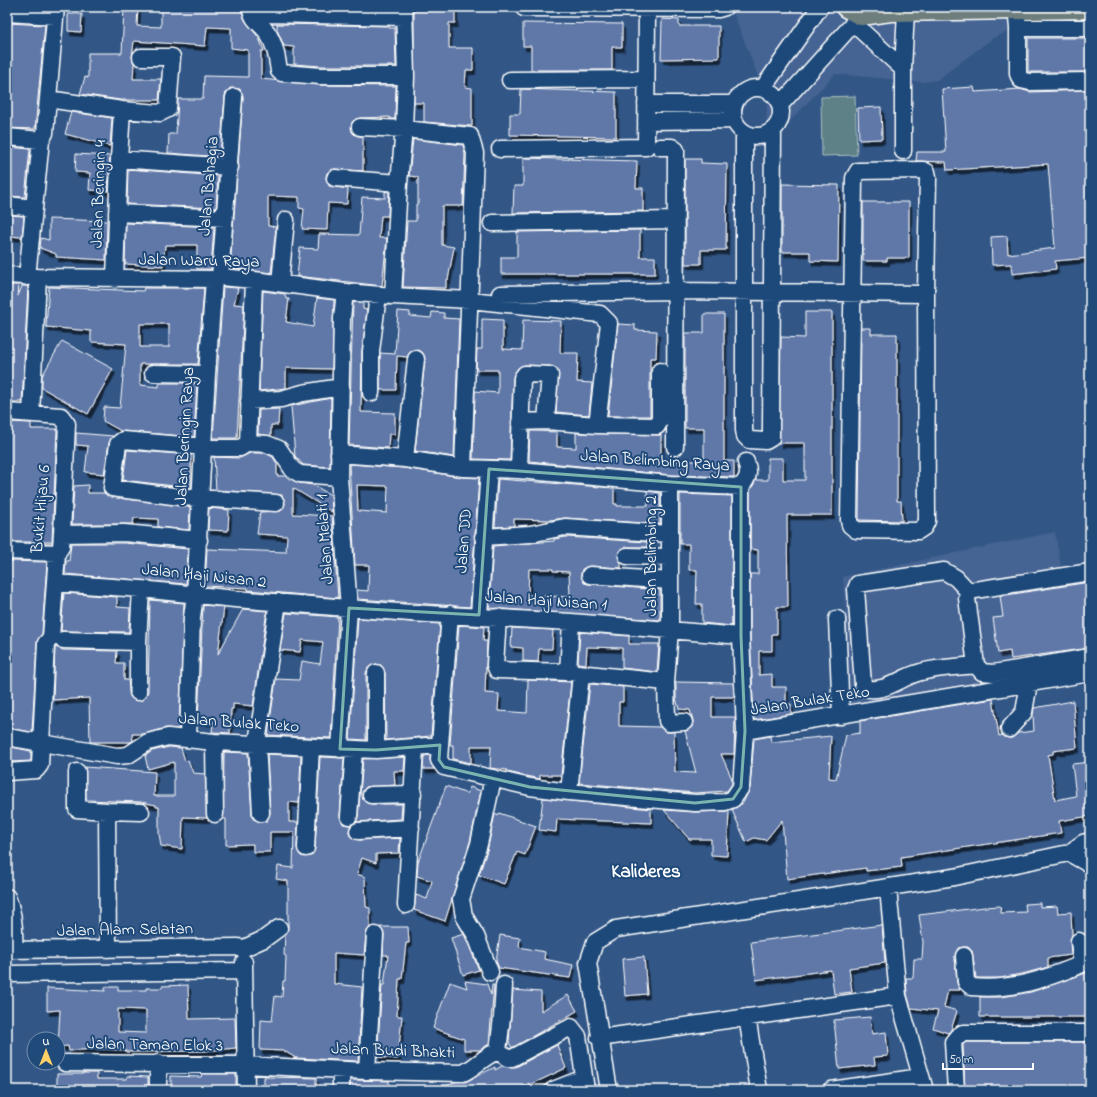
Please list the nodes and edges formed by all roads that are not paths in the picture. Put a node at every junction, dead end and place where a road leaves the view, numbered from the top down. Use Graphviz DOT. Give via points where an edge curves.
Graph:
graph roads {
  1 [pos="250,7"];
  2 [pos="725,7"];
  3 [pos="820,7"];
  4 [pos="524,8"];
  5 [pos="647,8"];
  6 [pos="964,8"];
  7 [pos="1090,8"];
  8 [pos="899,9"];
  9 [pos="56,11"];
  10 [pos="404,12"];
  11 [pos="852,12"];
  12 [pos="7,13"];
  13 [pos="268,14"];
  14 [pos="1017,19"];
  15 [pos="1090,28"];
  16 [pos="141,57"];
  17 [pos="903,68"];
  18 [pos="406,76"];
  19 [pos="646,79"];
  20 [pos="510,80"];
  21 [pos="1090,81"];
  22 [pos="763,88"];
  23 [pos="234,97"];
  24 [pos="48,99"];
  25 [pos="646,104"];
  26 [pos="734,104"];
  27 [pos="781,104"];
  28 [pos="122,110"];
  29 [pos="734,120"];
  30 [pos="646,121"];
  31 [pos="360,127"];
  32 [pos="404,129"];
  33 [pos="773,131"];
  34 [pos="744,133"];
  35 [pos="7,137"];
  36 [pos="41,140"];
  37 [pos="660,147"];
  38 [pos="500,149"];
  39 [pos="903,151"];
  40 [pos="118,159"];
  41 [pos="230,167"];
  42 [pos="335,178"];
  43 [pos="399,183"];
  44 [pos="7,205"];
  45 [pos="34,208"];
  46 [pos="117,213"];
  47 [pos="225,218"];
  48 [pos="286,220"];
  49 [pos="676,220"];
  50 [pos="492,223"];
  51 [pos="7,275"];
  52 [pos="33,277"];
  53 [pos="217,278"];
  54 [pos="115,279"];
  55 [pos="254,280"];
  56 [pos="280,283"];
  57 [pos="676,291"];
  58 [pos="345,292"];
  59 [pos="744,292"];
  60 [pos="852,292"];
  61 [pos="771,293"];
  62 [pos="926,294"];
  63 [pos="488,295"];
  64 [pos="386,296"];
  65 [pos="470,300"];
  66 [pos="416,360"];
  67 [pos="660,371"];
  68 [pos="153,373"];
  69 [pos="207,374"];
  70 [pos="341,387"];
  71 [pos="371,393"];
  72 [pos="249,401"];
  73 [pos="7,412"];
  74 [pos="31,414"];
  75 [pos="546,421"];
  76 [pos="520,422"];
  77 [pos="597,425"];
  78 [pos="248,443"];
  79 [pos="203,447"];
  80 [pos="675,447"];
  81 [pos="339,454"];
  82 [pos="405,458"];
  83 [pos="746,462"];
  84 [pos="463,468"];
  85 [pos="489,469"];
  86 [pos="519,470"];
  87 [pos="339,477"];
  88 [pos="670,484"];
  89 [pos="742,490"];
  90 [pos="200,498"];
  91 [pos="276,503"];
  92 [pos="62,534"];
  93 [pos="670,534"];
  94 [pos="483,537"];
  95 [pos="199,540"];
  96 [pos="7,551"];
  97 [pos="57,553"];
  98 [pos="627,556"];
  99 [pos="670,557"];
  100 [pos="1090,572"];
  101 [pos="590,575"];
  102 [pos="670,581"];
  103 [pos="55,583"];
  104 [pos="141,589"];
  105 [pos="970,592"];
  106 [pos="195,595"];
  107 [pos="278,602"];
  108 [pos="349,608"];
  109 [pos="450,614"];
  110 [pos="479,615"];
  111 [pos="498,617"];
  112 [pos="837,619"];
  113 [pos="571,622"];
  114 [pos="670,629"];
  115 [pos="741,636"];
  116 [pos="57,639"];
  117 [pos="138,642"];
  118 [pos="1090,657"];
  119 [pos="976,665"];
  120 [pos="376,673"];
  121 [pos="574,673"];
  122 [pos="1090,673"];
  123 [pos="666,682"];
  124 [pos="1029,683"];
  125 [pos="138,692"];
  126 [pos="841,716"];
  127 [pos="684,722"];
  128 [pos="1008,729"];
  129 [pos="745,731"];
  130 [pos="7,737"];
  131 [pos="188,738"];
  132 [pos="40,742"];
  133 [pos="214,742"];
  134 [pos="257,743"];
  135 [pos="440,745"];
  136 [pos="311,747"];
  137 [pos="415,748"];
  138 [pos="347,749"];
  139 [pos="376,750"];
  140 [pos="7,772"];
  141 [pos="77,772"];
  142 [pos="493,778"];
  143 [pos="569,792"];
  144 [pos="413,794"];
  145 [pos="371,796"];
  146 [pos="107,811"];
  147 [pos="141,812"];
  148 [pos="261,813"];
  149 [pos="215,814"];
  150 [pos="349,816"];
  151 [pos="411,828"];
  152 [pos="358,832"];
  153 [pos="1090,841"];
  154 [pos="306,848"];
  155 [pos="1069,853"];
  156 [pos="1090,862"];
  157 [pos="888,888"];
  158 [pos="7,897"];
  159 [pos="406,904"];
  160 [pos="279,928"];
  161 [pos="375,935"];
  162 [pos="1079,941"];
  163 [pos="115,949"];
  164 [pos="242,949"];
  165 [pos="11,950"];
  166 [pos="964,956"];
  167 [pos="1086,963"];
  168 [pos="244,971"];
  169 [pos="123,972"];
  170 [pos="490,972"];
  171 [pos="7,974"];
  172 [pos="504,985"];
  173 [pos="898,996"];
  174 [pos="747,1017"];
  175 [pos="1090,1033"];
  176 [pos="599,1038"];
  177 [pos="498,1051"];
  178 [pos="66,1063"];
  179 [pos="158,1063"];
  180 [pos="245,1065"];
  181 [pos="367,1071"];
  182 [pos="923,1084"];
  183 [pos="581,1086"];
  184 [pos="158,1090"];
  185 [pos="246,1090"];
  186 [pos="553,1090"];
  187 [pos="609,1090"];
  188 [pos="759,1090"];
  189 [pos="831,1090"];
  190 [pos="956,1090"];
  1 -- 18 [label="street" via="252,17 267,32 276,49 279,70 282,73 321,76"];
  2 -- 5 [label="street"];
  3 -- 22 [label="street"];
  4 -- 5 [label="street"];
  5 -- 19 [label="street"];
  6 -- 8 [label="main road"];
  6 -- 14 [label="main road"];
  7 -- 14 [label="main road"];
  8 -- 11 [label="main road"];
  8 -- 17 [label="street"];
  9 -- 12 [label="street"];
  9 -- 24 [label="street"];
  10 -- 13 [label="street"];
  10 -- 18 [label="street"];
  11 -- 17 [label="street"];
  11 -- 27 [label="street"];
  14 -- 15 [label="street"];
  14 -- 21 [label="street" via="1018,74 1021,80"];
  16 -- 28 [label="street" via="172,56 168,109 160,113"];
  17 -- 39 [label="street"];
  18 -- 32 [label="street"];
  19 -- 20 [label="street"];
  19 -- 25 [label="street"];
  22 -- 26 [label="street" via="751,88 740,94"];
  22 -- 27 [label="street" via="774,93"];
  23 -- 41 [label="street, Jalan Bahagia"];
  24 -- 28 [label="street"];
  24 -- 36 [label="street" via="45,133"];
  25 -- 26 [label="street"];
  25 -- 30 [label="street"];
  26 -- 29 [label="street"];
  27 -- 33 [label="street" via="782,114"];
  28 -- 40 [label="street, Jalan Beringin 4"];
  29 -- 30 [label="street"];
  29 -- 34 [label="street"];
  30 -- 38 [label="street" via="646,147"];
  31 -- 32 [label="street"];
  32 -- 43 [label="street"];
  32 -- 65 [label="street" via="470,136 472,141 475,153"];
  33 -- 34 [label="street" via="764,136"];
  33 -- 61 [label="street"];
  34 -- 59 [label="street"];
  35 -- 36 [label="street"];
  36 -- 45 [label="street"];
  37 -- 49 [label="street" via="683,149"];
  40 -- 41 [label="street"];
  40 -- 46 [label="street, Jalan Beringin 4"];
  41 -- 47 [label="street, Jalan Bahagia"];
  42 -- 43 [label="street"];
  43 -- 64 [label="street"];
  44 -- 45 [label="street"];
  45 -- 52 [label="street"];
  46 -- 47 [label="street"];
  46 -- 54 [label="street, Jalan Beringin 4"];
  47 -- 53 [label="street, Jalan Bahagia"];
  48 -- 56 [label="street"];
  49 -- 50 [label="street"];
  49 -- 57 [label="street"];
  51 -- 52 [label="street, Jalan Waru Raya"];
  52 -- 54 [label="street, Jalan Waru Raya"];
  52 -- 74 [label="street"];
  53 -- 54 [label="street, Jalan Waru Raya"];
  53 -- 55 [label="street, Jalan Waru Raya"];
  53 -- 69 [label="street, Jalan Beringin Raya"];
  55 -- 56 [label="street, Jalan Waru Raya"];
  55 -- 72 [label="street"];
  56 -- 58 [label="street, Jalan Waru Raya"];
  57 -- 59 [label="street"];
  57 -- 63 [label="street"];
  57 -- 80 [label="street"];
  58 -- 64 [label="street, Jalan Waru Raya"];
  58 -- 70 [label="street"];
  59 -- 61 [label="street"];
  59 -- 61 [label="street" via="744,430 749,440 760,441 771,438"];
  60 -- 61 [label="street"];
  60 -- 62 [label="street"];
  60 -- 62 [label="street" via="855,174 858,171 923,170 927,172 928,177"];
  60 -- 62 [label="street" via="849,520 850,525 856,530 918,531 927,521"];
  64 -- 65 [label="street, Jalan Waru Raya"];
  64 -- 71 [label="street" via="371,352"];
  65 -- 77 [label="street, Jalan Waru Raya" via="600,314 606,318 609,324"];
  65 -- 84 [label="street"];
  66 -- 82 [label="street"];
  67 -- 77 [label="street" via="660,421 657,426"];
  68 -- 69 [label="street"];
  69 -- 79 [label="street, Jalan Beringin Raya"];
  70 -- 72 [label="street" via="281,399"];
  70 -- 81 [label="street"];
  72 -- 78 [label="street"];
  73 -- 74 [label="street, Bukit Hijau 6"];
  74 -- 92 [label="street, Bukit Hijau 6" via="61,416 67,424"];
  75 -- 76 [label="street"];
  75 -- 76 [label="street" via="550,375 525,374 522,378"];
  75 -- 77 [label="street"];
  76 -- 86 [label="street"];
  78 -- 79 [label="street, Jalan Melati 1" via="240,448"];
  78 -- 87 [label="street, Jalan Melati 1" via="279,448 292,470 300,474"];
  79 -- 90 [label="street, Jalan Beringin Raya"];
  79 -- 90 [label="street, Jalan Melati 1" via="123,440 118,444 112,488"];
  81 -- 82 [label="street, Jalan Belimbing Raya"];
  81 -- 87 [label="street"];
  82 -- 84 [label="street, Jalan Belimbing Raya"];
  83 -- 89 [label="street" via="749,472"];
  84 -- 85 [label="street, Jalan Belimbing Raya"];
  85 -- 86 [label="street, Jalan Belimbing Raya"];
  85 -- 94 [label="street, Jalan DD"];
  86 -- 88 [label="street, Jalan Belimbing Raya"];
  87 -- 108 [label="street, Jalan Melati 1"];
  88 -- 89 [label="street, Jalan Belimbing Raya"];
  88 -- 93 [label="street, Jalan Belimbing 2"];
  89 -- 115 [label="street, Jalan Belimbing Raya"];
  90 -- 91 [label="street"];
  90 -- 95 [label="street, Jalan Beringin Raya"];
  92 -- 95 [label="street" via="124,533"];
  92 -- 97 [label="street, Bukit Hijau 6" via="61,547"];
  93 -- 94 [label="street" via="564,527 530,534"];
  93 -- 99 [label="street, Jalan Belimbing 2"];
  94 -- 110 [label="street, Jalan DD"];
  95 -- 106 [label="street, Jalan Beringin Raya"];
  96 -- 97 [label="street"];
  97 -- 103 [label="street, Bukit Hijau 6"];
  98 -- 99 [label="street"];
  99 -- 102 [label="street, Jalan Belimbing 2"];
  100 -- 105 [label="street"];
  101 -- 102 [label="street"];
  102 -- 114 [label="street, Jalan Belimbing 2"];
  103 -- 104 [label="street, Jalan Haji Nisan 2"];
  103 -- 116 [label="street, Bukit Hijau 6"];
  104 -- 106 [label="street, Jalan Haji Nisan 2"];
  104 -- 117 [label="street"];
  105 -- 119 [label="street" via="967,598"];
  105 -- 119 [label="street" via="944,571 866,582 856,586 863,685 869,689 882,687 920,672"];
  106 -- 107 [label="street, Jalan Haji Nisan 2"];
  106 -- 131 [label="street, Jalan Beringin Raya"];
  107 -- 108 [label="street, Jalan Haji Nisan 2"];
  107 -- 134 [label="street"];
  108 -- 109 [label="street, Jalan Haji Nisan 1"];
  108 -- 138 [label="street, Jalan Melati 1"];
  109 -- 110 [label="street, Jalan Haji Nisan 1"];
  109 -- 135 [label="street, Jalan Bulak Teko"];
  110 -- 111 [label="street, Jalan Haji Nisan 1"];
  111 -- 113 [label="street, Jalan Haji Nisan 1"];
  111 -- 121 [label="street" via="497,670"];
  112 -- 126 [label="street"];
  113 -- 114 [label="street, Jalan Haji Nisan 1"];
  113 -- 121 [label="street"];
  114 -- 115 [label="street, Jalan Haji Nisan 1"];
  114 -- 123 [label="street, Jalan Belimbing 2"];
  115 -- 129 [label="street, Jalan Belimbing Raya"];
  116 -- 117 [label="street"];
  116 -- 132 [label="street, Bukit Hijau 6" via="46,643"];
  117 -- 125 [label="street"];
  118 -- 119 [label="street" via="993,673 982,672"];
  120 -- 139 [label="street"];
  121 -- 123 [label="street"];
  121 -- 143 [label="street"];
  122 -- 124 [label="street, Jalan Bulak Teko"];
  123 -- 127 [label="street, Jalan Belimbing 2" via="667,721"];
  124 -- 126 [label="street, Jalan Bulak Teko"];
  124 -- 128 [label="street" via="1024,712"];
  126 -- 129 [label="street, Jalan Bulak Teko"];
  129 -- 143 [label="street, Jalan Bulak Teko" via="741,787 733,799 725,802 695,803"];
  130 -- 132 [label="street, Jalan Bulak Teko"];
  131 -- 132 [label="street, Jalan Bulak Teko" via="168,737 148,742 128,755 116,756"];
  131 -- 133 [label="street, Jalan Bulak Teko"];
  132 -- 140 [label="street, Bukit Hijau 6" via="40,765 36,770"];
  133 -- 134 [label="street, Jalan Bulak Teko"];
  133 -- 149 [label="street"];
  134 -- 136 [label="street, Jalan Bulak Teko"];
  134 -- 148 [label="street"];
  135 -- 137 [label="street, Jalan Bulak Teko"];
  135 -- 142 [label="street, Jalan Bulak Teko" via="439,760 444,767"];
  136 -- 138 [label="street, Jalan Bulak Teko"];
  136 -- 154 [label="street"];
  137 -- 139 [label="street, Jalan Bulak Teko"];
  137 -- 144 [label="street"];
  138 -- 139 [label="street, Jalan Bulak Teko"];
  138 -- 150 [label="street, Jalan Melati 1"];
  141 -- 146 [label="street" via="77,809"];
  142 -- 143 [label="street, Jalan Bulak Teko" via="530,787"];
  142 -- 170 [label="street" via="479,844 461,899 464,916 476,936"];
  144 -- 145 [label="street"];
  144 -- 151 [label="street"];
  146 -- 147 [label="street"];
  146 -- 163 [label="street"];
  151 -- 152 [label="street"];
  151 -- 159 [label="street"];
  153 -- 155 [label="street"];
  155 -- 156 [label="street"];
  155 -- 157 [label="street"];
  157 -- 173 [label="street"];
  157 -- 176 [label="street" via="616,929 595,942 588,963"];
  158 -- 165 [label="street" via="15,935"];
  160 -- 164 [label="street" via="264,939"];
  161 -- 181 [label="street"];
  162 -- 167 [label="street"];
  163 -- 164 [label="street, Jalan Alam Selatan"];
  163 -- 165 [label="street, Jalan Alam Selatan"];
  163 -- 169 [label="street"];
  164 -- 168 [label="street"];
  166 -- 167 [label="street" via="966,982 972,987 982,988 1017,986 1048,978"];
  168 -- 169 [label="street"];
  168 -- 180 [label="street"];
  169 -- 171 [label="street"];
  172 -- 177 [label="street"];
  173 -- 174 [label="street"];
  173 -- 182 [label="street"];
  174 -- 176 [label="street"];
  174 -- 188 [label="street"];
  175 -- 190 [label="street" via="963,1033 953,1042"];
  176 -- 187 [label="street"];
  177 -- 181 [label="street, Jalan Budi Bhakti" via="463,1073"];
  177 -- 183 [label="street" via="507,1058 512,1058 571,1027 578,1036"];
  178 -- 179 [label="street, Jalan Taman Elok 3"];
  179 -- 180 [label="street, Jalan Taman Elok 3"];
  179 -- 184 [label="street"];
  180 -- 181 [label="street, Jalan Budi Bhakti"];
  180 -- 185 [label="street"];
  182 -- 189 [label="street"];
  183 -- 186 [label="street"];
}
